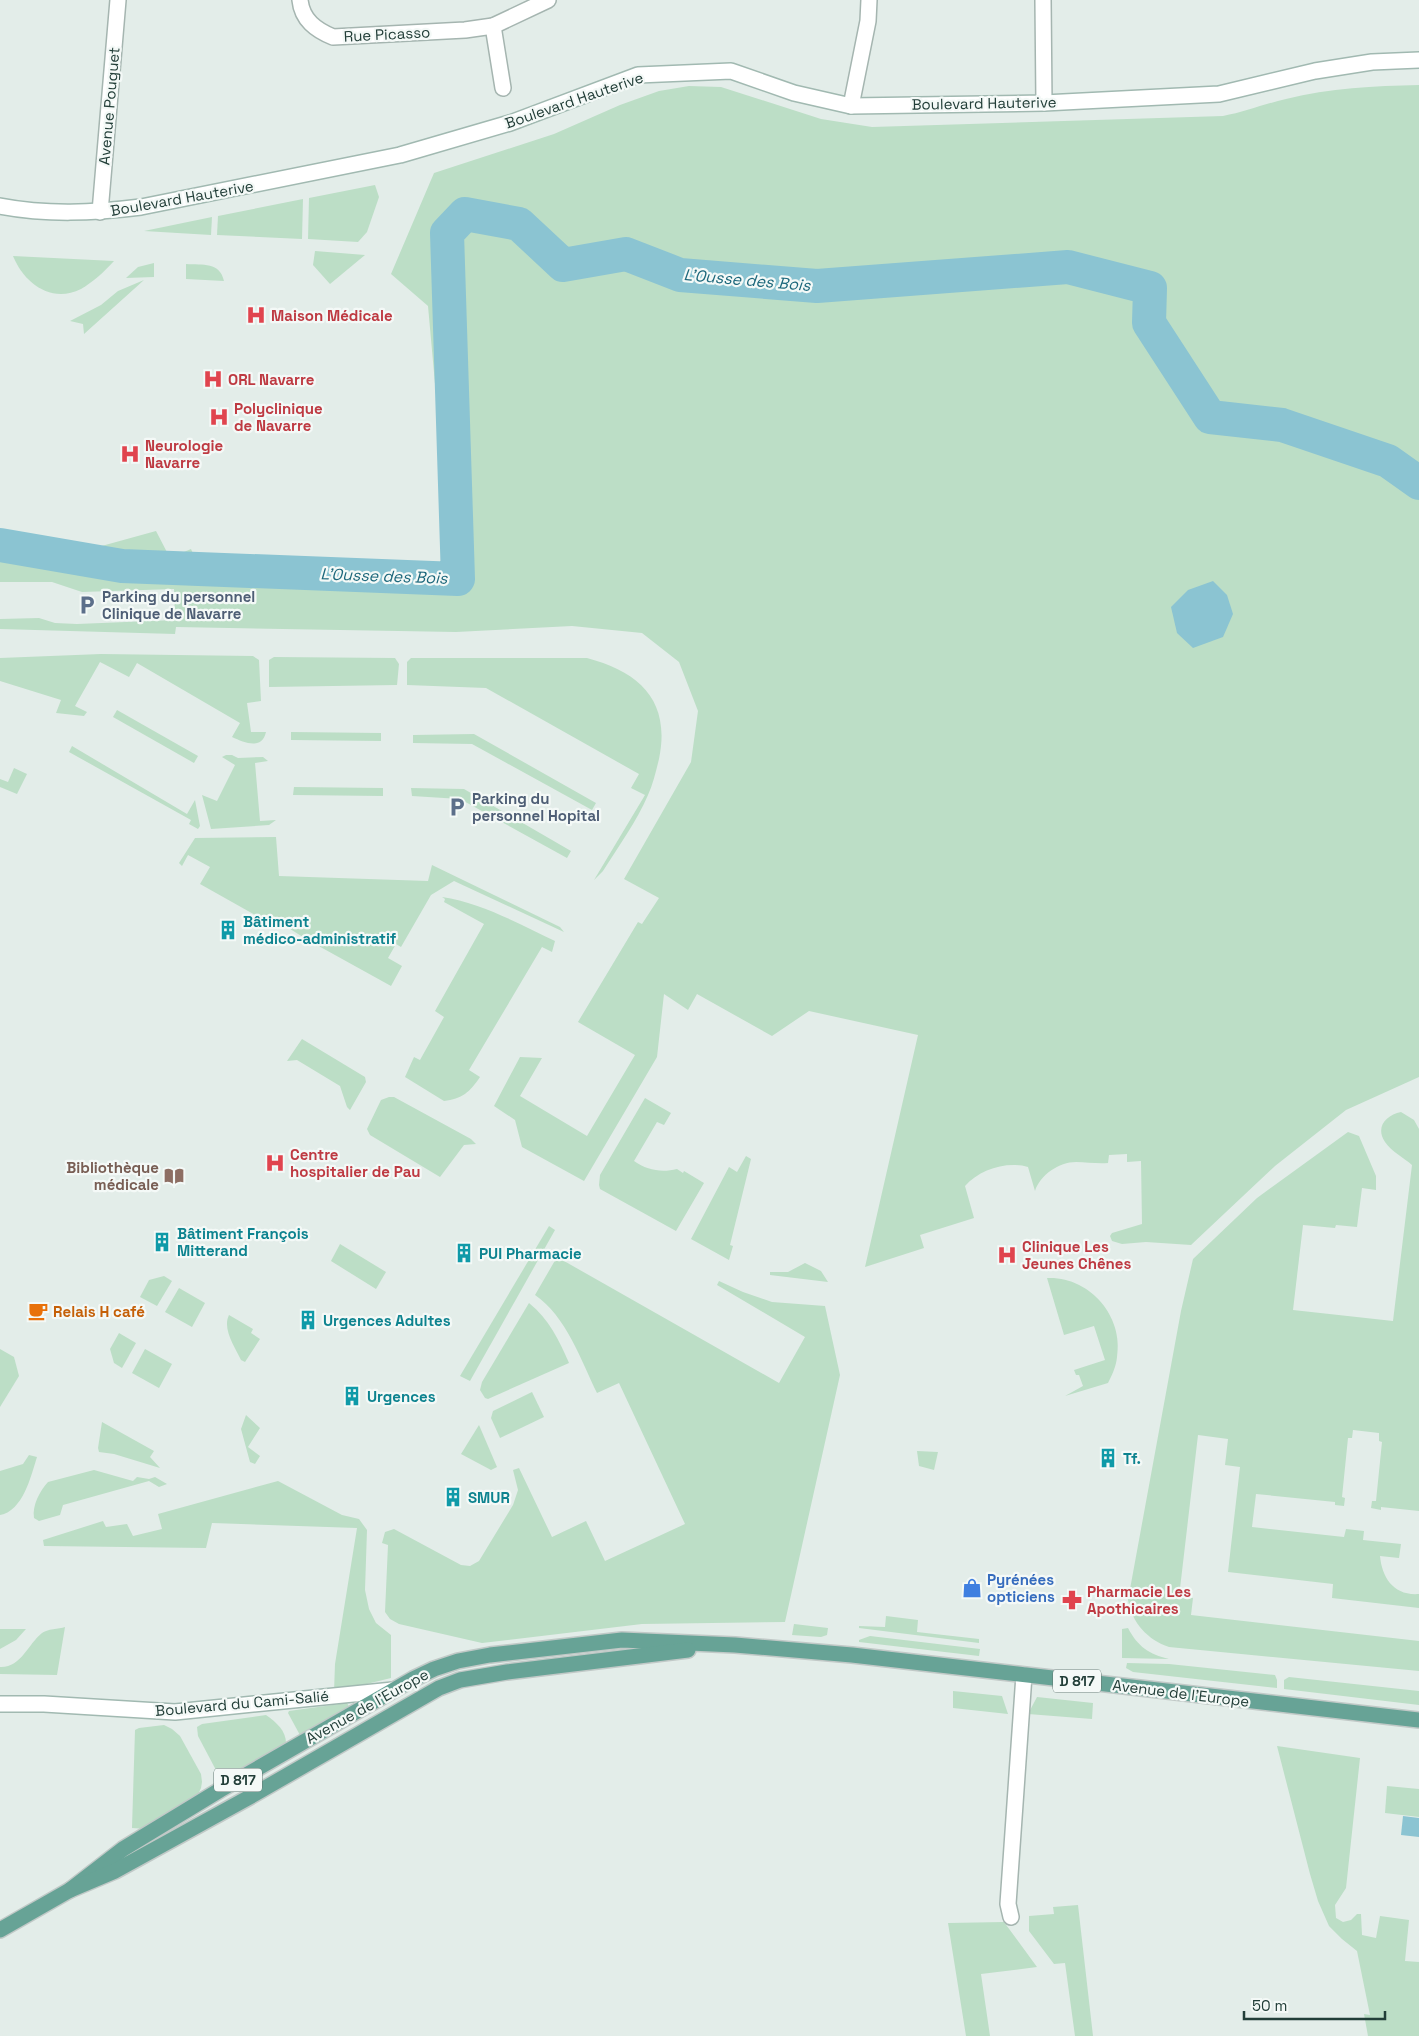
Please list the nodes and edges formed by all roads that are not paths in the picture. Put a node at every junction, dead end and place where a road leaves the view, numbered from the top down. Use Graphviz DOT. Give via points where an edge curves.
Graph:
graph roads {
  1 [pos="118,0"];
  2 [pos="300,0"];
  3 [pos="548,0"];
  4 [pos="869,0"];
  5 [pos="1043,0"];
  6 [pos="493,26"];
  7 [pos="1419,60"];
  8 [pos="503,88"];
  9 [pos="1044,102"];
  10 [pos="851,106"];
  11 [pos="0,206"];
  12 [pos="100,212"];
  13 [pos="735,1645"];
  14 [pos="1024,1675"];
  15 [pos="393,1690"];
  16 [pos="0,1704"];
  17 [pos="1419,1720"];
  18 [pos="70,1890"];
  19 [pos="1011,1917"];
  20 [pos="0,1930"];
  1 -- 12 [label="street, Avenue Pouguet"];
  2 -- 6 [label="street, Rue Picasso" via="310,23 333,37"];
  3 -- 6 [label="street, Rue Picasso"];
  4 -- 10 [label="street" via="870,12"];
  5 -- 9 [label="street"];
  6 -- 8 [label="street"];
  7 -- 9 [label="street, Boulevard Hauterive" via="1372,62 1315,71 1219,94"];
  9 -- 10 [label="street, Boulevard Hauterive"];
  10 -- 12 [label="street, Boulevard Hauterive" via="794,93 731,71 638,74 510,123 400,155 141,207"];
  11 -- 12 [label="street, Boulevard Hauterive" via="65,213"];
  13 -- 14 [label="main road, Avenue de l'Europe / D 817"];
  13 -- 15 [label="main road, Avenue de l'Europe / D 817" via="622,1640 490,1655 434,1669"];
  13 -- 18 [label="main road, Avenue de l'Europe / D 817" via="460,1680 439,1688 124,1866"];
  14 -- 17 [label="main road, Avenue de l'Europe / D 817"];
  14 -- 19 [label="street" via="1008,1904"];
  15 -- 16 [label="street, Boulevard du Cami-Salié" via="175,1712"];
  15 -- 18 [label="main road, Avenue de l'Europe / D 817" via="123,1849"];
  18 -- 20 [label="main road, Avenue de l'Europe / D 817"];
}
